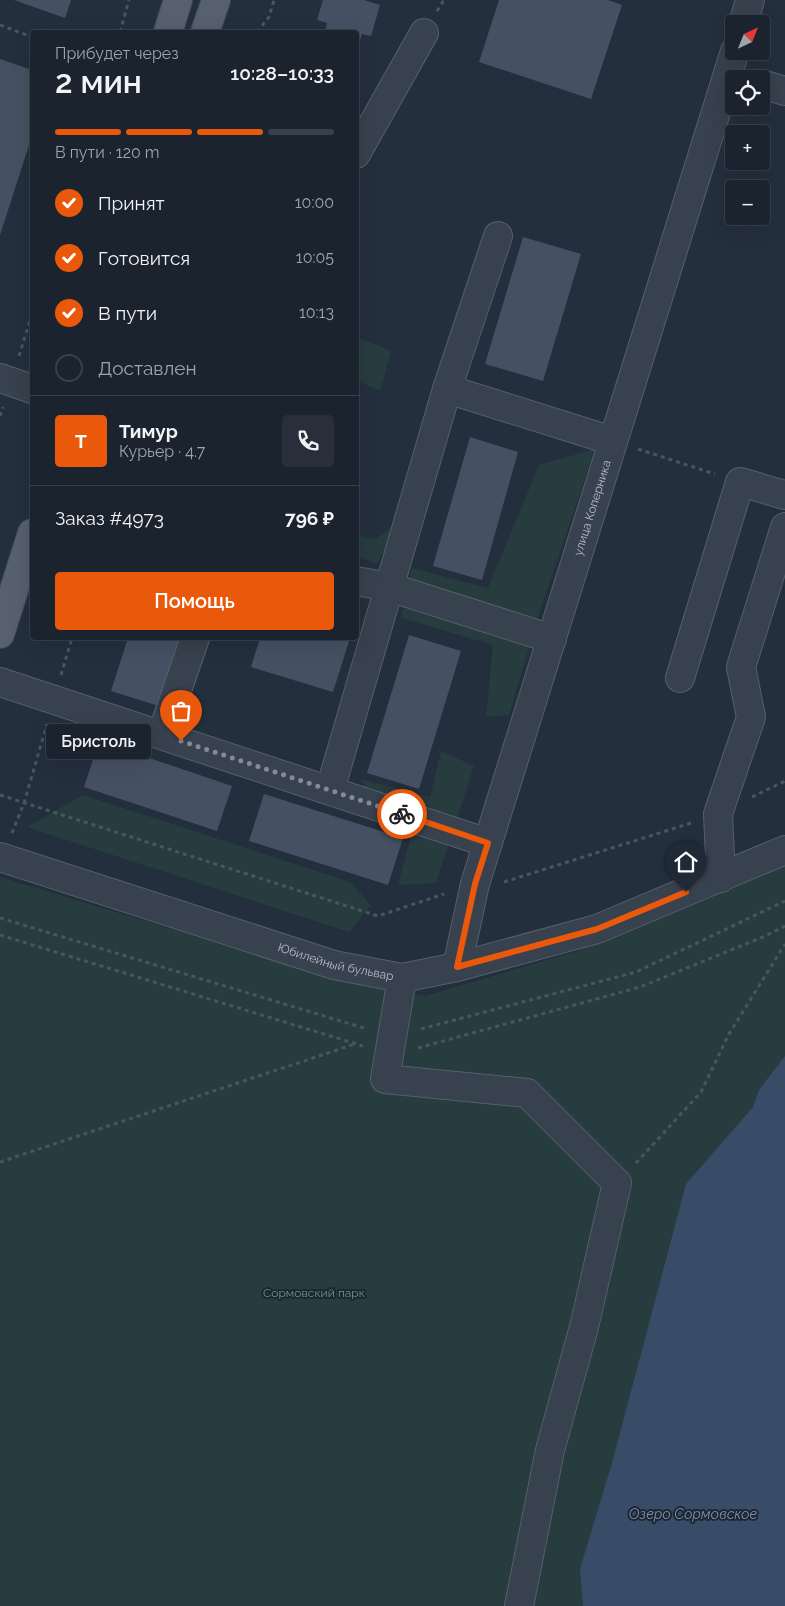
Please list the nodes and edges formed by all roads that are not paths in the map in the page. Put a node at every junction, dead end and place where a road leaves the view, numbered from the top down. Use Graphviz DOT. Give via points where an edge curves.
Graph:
graph roads {
  1 [pos="178,0"];
  2 [pos="216,0"];
  3 [pos="750,0"];
  4 [pos="746,15"];
  5 [pos="169,30"];
  6 [pos="206,30"];
  7 [pos="424,33"];
  8 [pos="736,68"];
  9 [pos="770,87"];
  10 [pos="785,91"];
  11 [pos="359,149"];
  12 [pos="498,236"];
  13 [pos="0,378"];
  14 [pos="30,387"];
  15 [pos="447,389"];
  16 [pos="613,441"];
  17 [pos="785,495"];
  18 [pos="785,527"];
  19 [pos="30,539"];
  20 [pos="359,581"];
  21 [pos="389,587"];
  22 [pos="0,634"];
  23 [pos="552,638"];
  24 [pos="194,640"];
  25 [pos="680,678"];
  26 [pos="0,682"];
  27 [pos="162,734"];
  28 [pos="330,790"];
  29 [pos="488,843"];
  30 [pos="785,850"];
  31 [pos="1,858"];
  32 [pos="721,878"];
  33 [pos="457,967"];
  34 [pos="402,978"];
  35 [pos="519,1606"];
  1 -- 5 [label="main road"];
  2 -- 6 [label="main road"];
  3 -- 4 [label="street"];
  7 -- 11 [label="street"];
  8 -- 16 [label="street, улица Коперника"];
  9 -- 10 [label="street"];
  12 -- 15 [label="street"];
  13 -- 14 [label="street"];
  15 -- 16 [label="street"];
  15 -- 21 [label="street"];
  16 -- 23 [label="street, улица Коперника"];
  17 -- 25 [label="street" via="740,482"];
  18 -- 32 [label="street" via="741,667 751,717 718,814"];
  19 -- 22 [label="main road"];
  20 -- 21 [label="street"];
  21 -- 23 [label="street"];
  21 -- 28 [label="street"];
  23 -- 29 [label="street, улица Коперника"];
  24 -- 27 [label="street"];
  26 -- 27 [label="street"];
  27 -- 28 [label="street"];
  28 -- 29 [label="street"];
  29 -- 33 [label="street, улица Коперника" via="475,884"];
  30 -- 32 [label="street, Юбилейный бульвар"];
  31 -- 34 [label="street, Юбилейный бульвар" via="334,965"];
  32 -- 33 [label="street, Юбилейный бульвар" via="597,929"];
  33 -- 34 [label="street, Юбилейный бульвар"];
  34 -- 35 [label="street" via="385,1079 528,1093 617,1184 584,1327 550,1450"];
}
